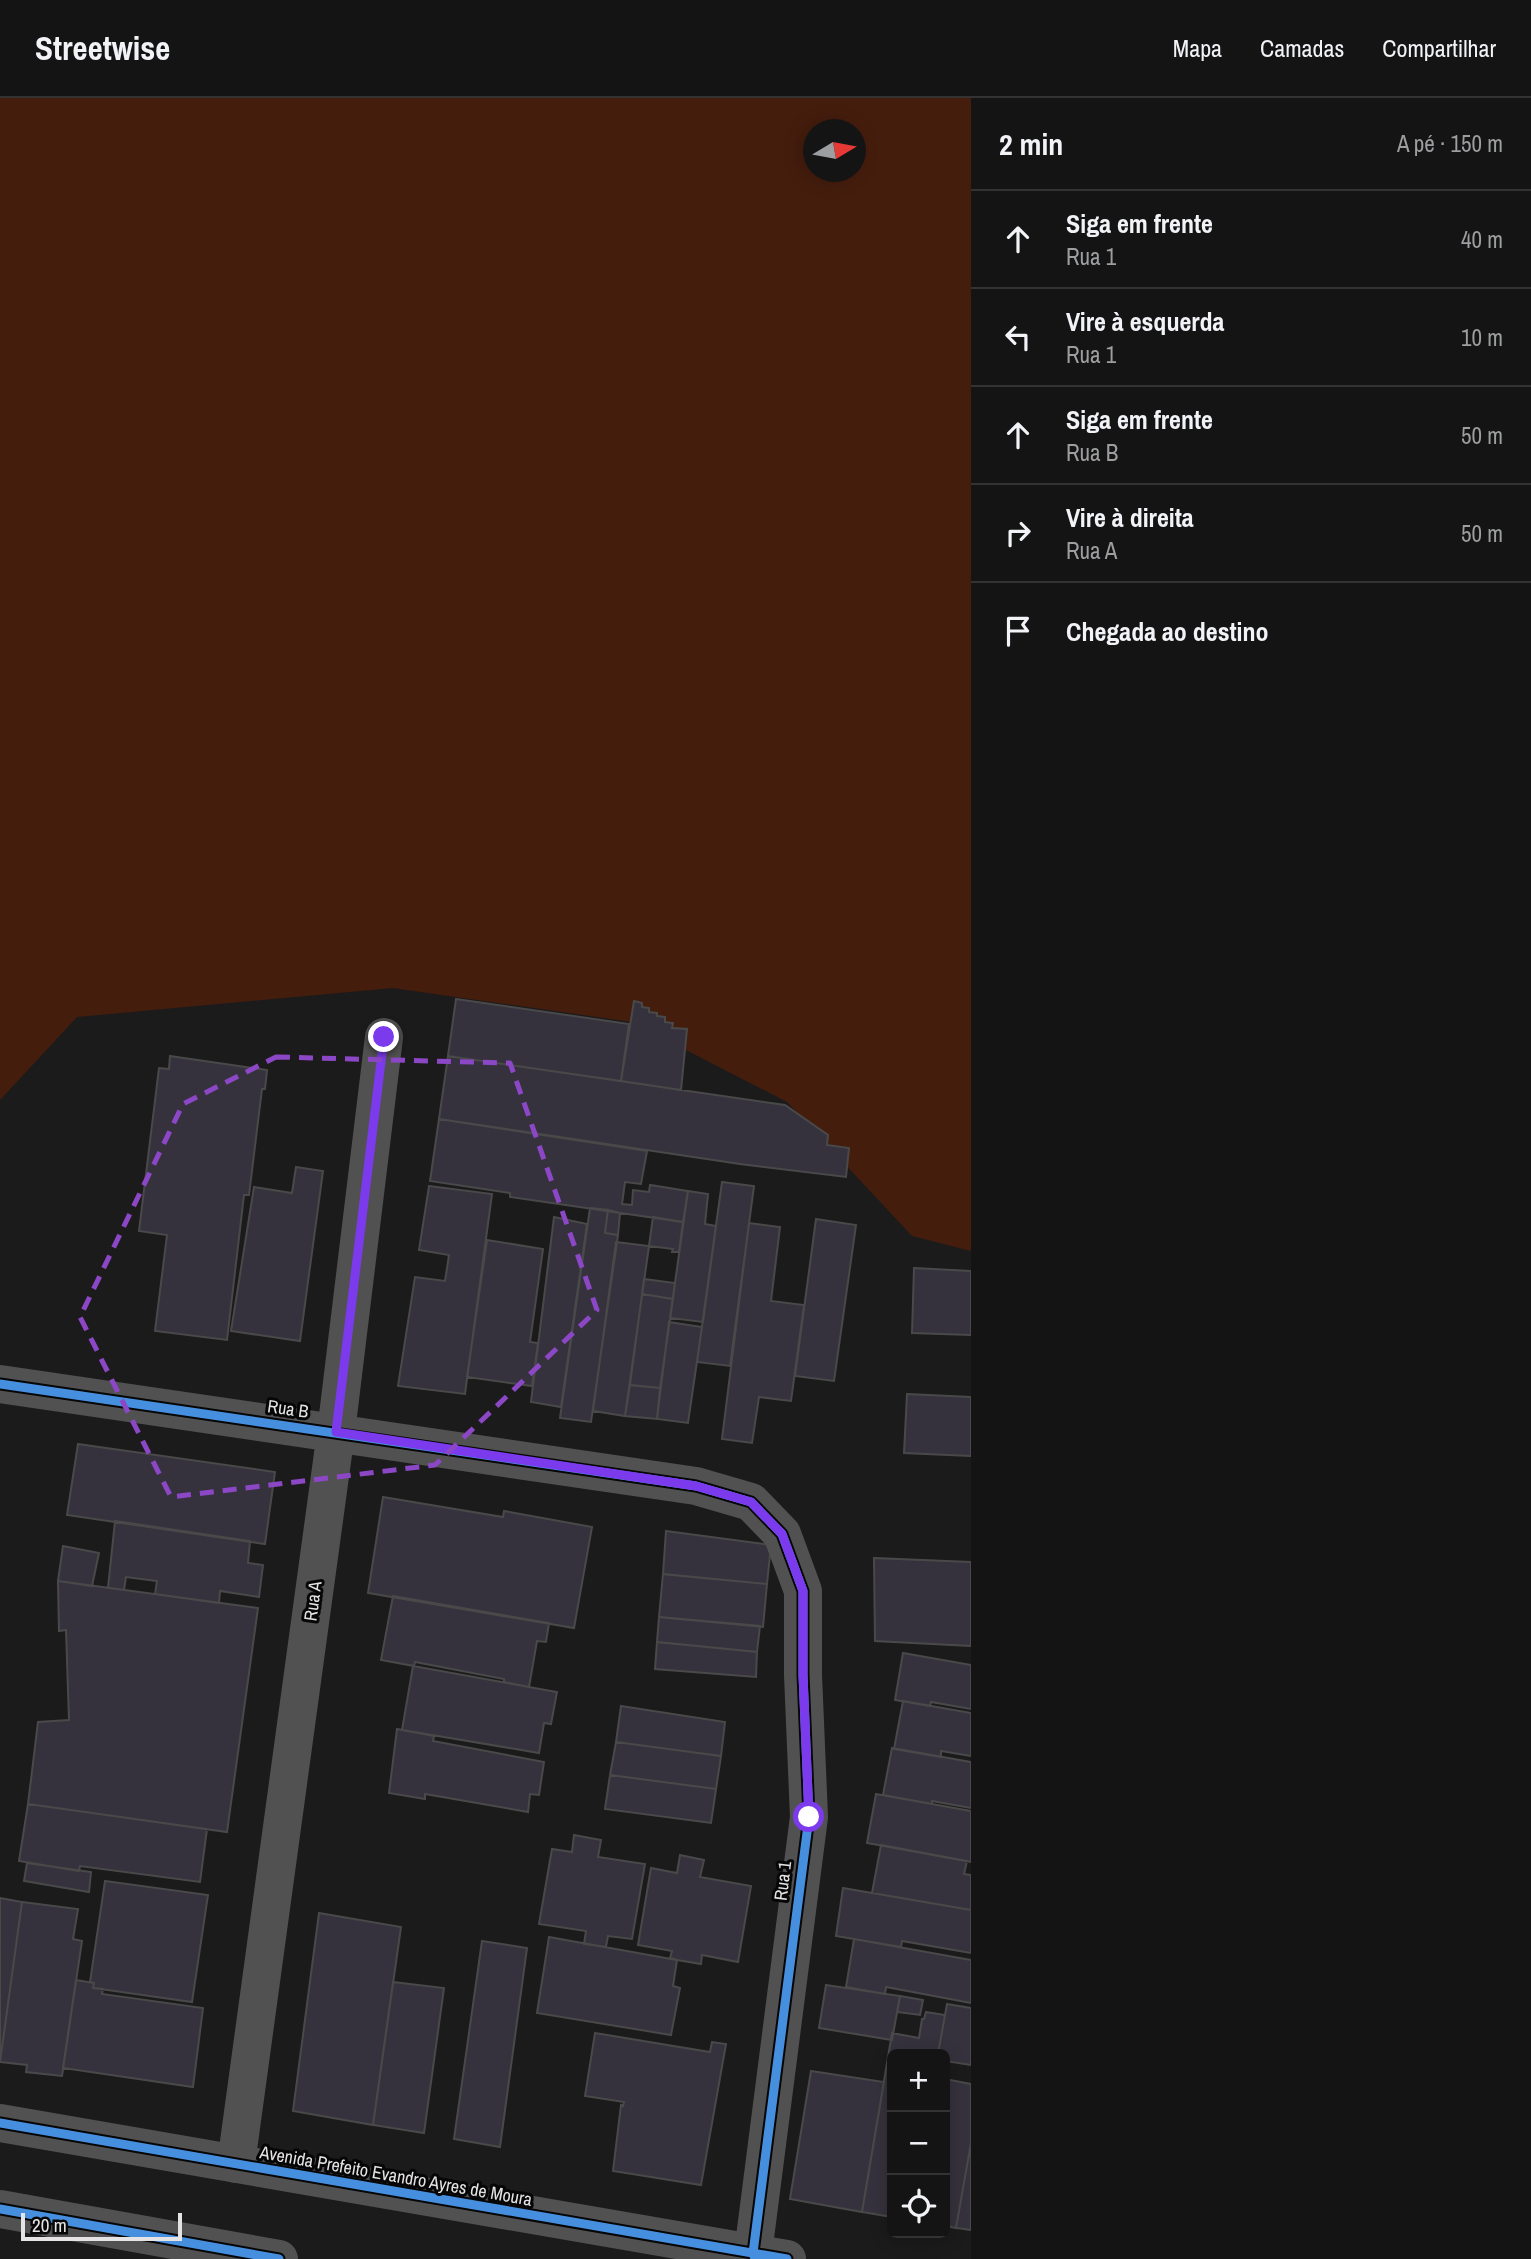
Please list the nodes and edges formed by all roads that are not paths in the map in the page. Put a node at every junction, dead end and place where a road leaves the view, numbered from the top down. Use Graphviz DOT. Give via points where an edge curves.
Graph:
graph roads {
  1 [pos="384,1037"];
  2 [pos="0,1384"];
  3 [pos="336,1432"];
  4 [pos="696,1486"];
  5 [pos="0,2123"];
  6 [pos="236,2164"];
  7 [pos="0,2209"];
  8 [pos="765,2257"];
  9 [pos="279,2259"];
  1 -- 3 [label="street, Rua A"];
  2 -- 3 [label="street, Rua B"];
  3 -- 4 [label="street, Rua B"];
  3 -- 6 [label="street, Rua A"];
  4 -- 8 [label="street, Rua 1" via="751,1502 782,1534 803,1591 809,1817"];
  5 -- 6 [label="street, Avenida Prefeito Evandro Ayres de Moura"];
  6 -- 8 [label="street, Avenida Prefeito Evandro Ayres de Moura"];
  7 -- 9 [label="street"];
}
